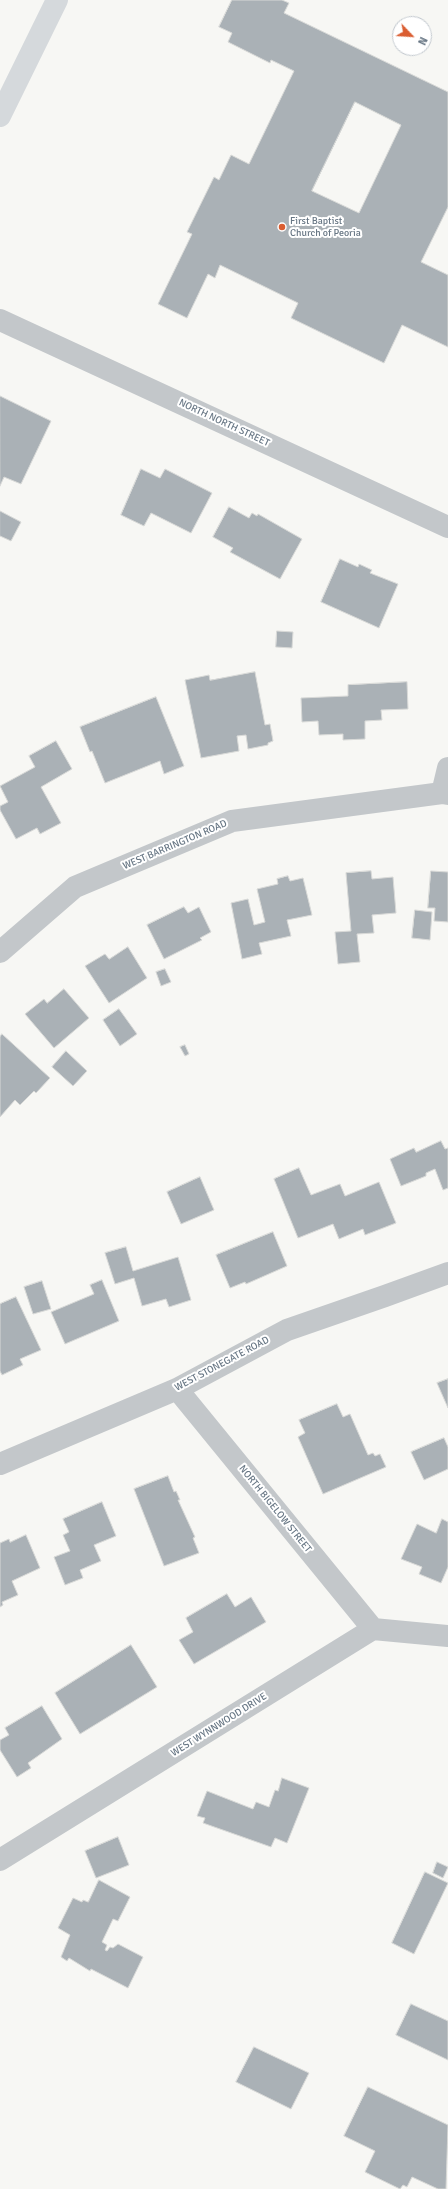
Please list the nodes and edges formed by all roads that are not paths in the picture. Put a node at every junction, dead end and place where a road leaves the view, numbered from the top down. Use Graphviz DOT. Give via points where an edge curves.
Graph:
graph roads {
  1 [pos="57,0"];
  2 [pos="0,116"];
  3 [pos="0,320"];
  4 [pos="448,527"];
  5 [pos="448,768"];
  6 [pos="445,793"];
  7 [pos="0,952"];
  8 [pos="448,1273"];
  9 [pos="176,1389"];
  10 [pos="0,1464"];
  11 [pos="373,1629"];
  12 [pos="448,1636"];
  13 [pos="0,1860"];
  1 -- 2 [label="street"];
  3 -- 4 [label="street, NORTH NORTH STREET"];
  5 -- 6 [label="street"];
  6 -- 7 [label="street, WEST BARRINGTON ROAD" via="232,821 74,887"];
  8 -- 9 [label="street, WEST STONEGATE ROAD" via="287,1330"];
  9 -- 10 [label="street, WEST STONEGATE ROAD"];
  9 -- 11 [label="street, NORTH BIGELOW STREET"];
  11 -- 12 [label="street"];
  11 -- 13 [label="street, WEST WYNNWOOD DRIVE"];
}
